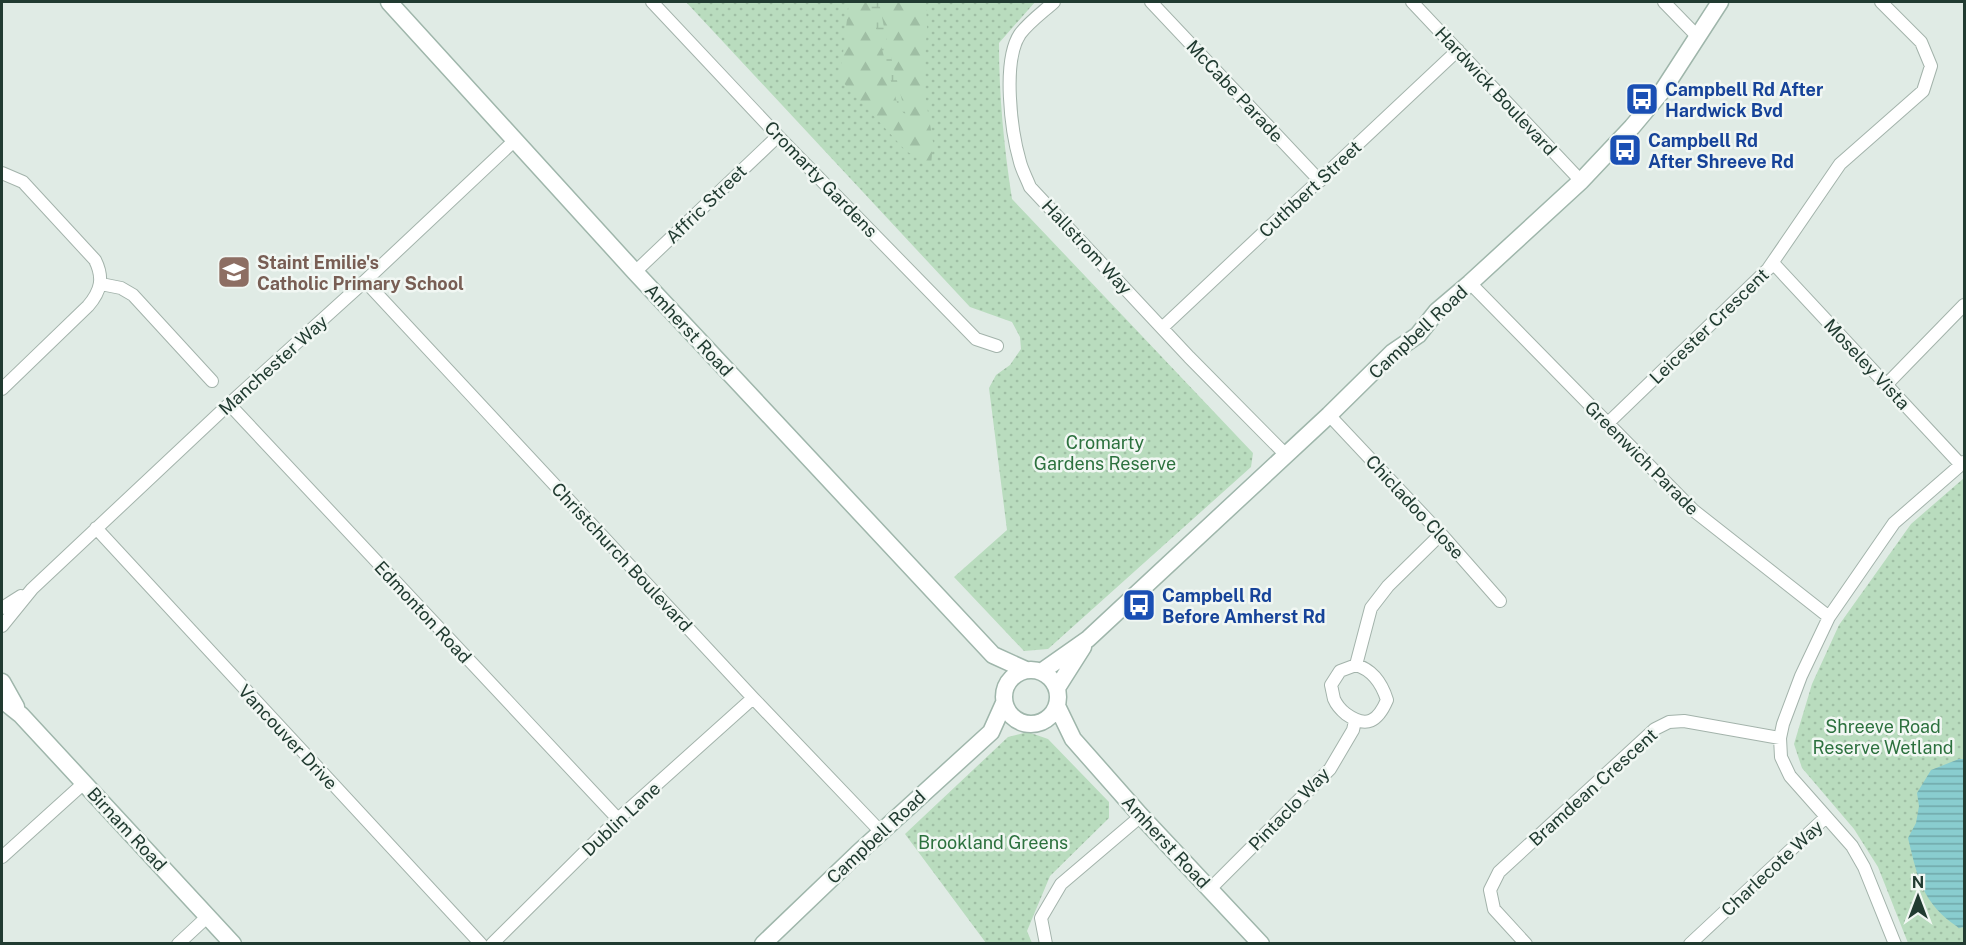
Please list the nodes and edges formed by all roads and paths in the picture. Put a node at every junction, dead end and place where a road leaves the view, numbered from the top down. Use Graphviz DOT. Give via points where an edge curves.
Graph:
graph roads {
  1 [pos="389,2"];
  2 [pos="652,2"];
  3 [pos="1054,2"];
  4 [pos="1151,2"];
  5 [pos="1412,2"];
  6 [pos="1664,2"];
  7 [pos="1720,2"];
  8 [pos="1881,2"];
  9 [pos="1698,37"];
  10 [pos="1458,50"];
  11 [pos="778,136"];
  12 [pos="514,141"];
  13 [pos="2,173"];
  14 [pos="1320,181"];
  15 [pos="1581,181"];
  16 [pos="1773,263"];
  17 [pos="635,272"];
  18 [pos="365,281"];
  19 [pos="1470,283"];
  20 [pos="101,284"];
  21 [pos="1965,305"];
  22 [pos="1162,328"];
  23 [pos="997,346"];
  24 [pos="212,381"];
  25 [pos="1886,385"];
  26 [pos="2,389"];
  27 [pos="229,404"];
  28 [pos="1329,415"];
  29 [pos="1607,424"];
  30 [pos="1286,455"];
  31 [pos="1963,464"];
  32 [pos="96,528"];
  33 [pos="1441,534"];
  34 [pos="32,589"];
  35 [pos="1500,601"];
  36 [pos="2,608"];
  37 [pos="1829,616"];
  38 [pos="2,626"];
  39 [pos="1088,639"];
  40 [pos="993,655"];
  41 [pos="1356,665"];
  42 [pos="1034,671"];
  43 [pos="2,682"];
  44 [pos="1057,697"];
  45 [pos="753,698"];
  46 [pos="1004,698"];
  47 [pos="2,700"];
  48 [pos="21,715"];
  49 [pos="1356,721"];
  50 [pos="1020,722"];
  51 [pos="1040,722"];
  52 [pos="991,732"];
  53 [pos="1780,738"];
  54 [pos="1073,739"];
  55 [pos="84,783"];
  56 [pos="1141,816"];
  57 [pos="1826,817"];
  58 [pos="618,819"];
  59 [pos="881,832"];
  60 [pos="2,857"];
  61 [pos="1210,889"];
  62 [pos="207,917"];
  63 [pos="178,944"];
  64 [pos="233,944"];
  65 [pos="481,944"];
  66 [pos="492,944"];
  67 [pos="763,944"];
  68 [pos="1046,944"];
  69 [pos="1262,944"];
  70 [pos="1526,944"];
  71 [pos="1690,944"];
  72 [pos="1895,944"];
  1 -- 12 [label="street, Amherst Road"];
  2 -- 11 [label="street, Cromarty Gardens"];
  3 -- 22 [label="street, Hallstrom Way" via="1020,34 1012,52 1012,116 1020,161 1030,187"];
  4 -- 14 [label="street, McCabe Parade"];
  5 -- 10 [label="street, Hardwick Boulevard"];
  6 -- 9 [label="street"];
  7 -- 9 [label="street, Campbell Road"];
  8 -- 16 [label="street, Leicester Crescent" via="1921,42 1931,66 1923,91 1840,164"];
  9 -- 15 [label="street, Campbell Road" via="1655,100"];
  10 -- 14 [label="street, Cuthbert Street"];
  10 -- 15 [label="street, Hardwick Boulevard"];
  11 -- 17 [label="street, Affric Street"];
  11 -- 23 [label="street, Cromarty Gardens" via="976,339"];
  12 -- 17 [label="street, Amherst Road"];
  12 -- 18 [label="street, Manchester Way"];
  13 -- 20 [label="street" via="23,182 95,260 101,271"];
  14 -- 22 [label="street, Cuthbert Street"];
  15 -- 19 [label="street, Campbell Road"];
  16 -- 25 [label="street, Moseley Vista"];
  16 -- 29 [label="street, Leicester Crescent"];
  17 -- 40 [label="street, Amherst Road"];
  18 -- 27 [label="street, Manchester Way"];
  18 -- 45 [label="street, Christchurch Boulevard"];
  19 -- 28 [label="street, Campbell Road"];
  19 -- 29 [label="street, Greenwich Parade"];
  20 -- 24 [label="street" via="133,295"];
  20 -- 26 [label="street" via="88,306"];
  21 -- 25 [label="street"];
  22 -- 30 [label="street, Hallstrom Way"];
  25 -- 31 [label="street, Moseley Vista"];
  27 -- 32 [label="street, Manchester Way"];
  27 -- 58 [label="street, Edmonton Road"];
  28 -- 30 [label="street, Campbell Road"];
  28 -- 33 [label="street, Chicladoo Close"];
  29 -- 37 [label="street, Greenwich Parade" via="1692,510"];
  30 -- 39 [label="street, Campbell Road"];
  31 -- 37 [label="street" via="1894,523"];
  32 -- 34 [label="street, Manchester Way"];
  32 -- 65 [label="street, Vancouver Drive"];
  33 -- 35 [label="street, Chicladoo Close"];
  33 -- 41 [label="street" via="1388,585 1371,608"];
  34 -- 36 [label="street, Manchester Way"];
  34 -- 38 [label="street, Manchester Way"];
  37 -- 53 [label="street" via="1801,676"];
  39 -- 42 [label="street, Campbell Road"];
  39 -- 44 [label="street, Campbell Road"];
  40 -- 42 [label="street, Amherst Road"];
  40 -- 46 [label="street, Amherst Road"];
  41 -- 49 [label="street" via="1340,671 1331,685 1340,710"];
  41 -- 49 [label="street" via="1366,668 1383,687 1387,700 1376,718"];
  42 -- 44 [label="street, Amherst Road" via="1048,676"];
  42 -- 46 [label="street" via="1011,678"];
  43 -- 48 [label="street, Birnam Road"];
  44 -- 51 [label="street" via="1053,712"];
  44 -- 54 [label="street, Amherst Road"];
  45 -- 58 [label="street, Dublin Lane"];
  45 -- 59 [label="street, Christchurch Boulevard"];
  46 -- 50 [label="street, Amherst Road" via="1013,717"];
  46 -- 52 [label="street, Campbell Road"];
  47 -- 48 [label="street, Birnam Road"];
  48 -- 55 [label="street, Birnam Road"];
  49 -- 61 [label="street, Pintaclo Way" via="1330,769"];
  50 -- 51 [label="street, Amherst Road"];
  50 -- 52 [label="street, Campbell Road"];
  51 -- 54 [label="street, Amherst Road"];
  52 -- 59 [label="street, Campbell Road"];
  53 -- 57 [label="street" via="1781,757 1790,776"];
  53 -- 70 [label="street, Bramdean Crescent" via="1684,721 1669,722 1655,729 1499,872 1490,890 1494,909"];
  54 -- 56 [label="street, Amherst Road"];
  55 -- 60 [label="street"];
  55 -- 62 [label="street, Birnam Road"];
  56 -- 61 [label="street, Amherst Road"];
  56 -- 68 [label="street" via="1061,884 1041,918"];
  57 -- 71 [label="street, Charlecote Way"];
  57 -- 72 [label="street" via="1852,846 1864,867"];
  58 -- 66 [label="street, Dublin Lane"];
  59 -- 67 [label="street, Campbell Road"];
  61 -- 69 [label="street, Amherst Road"];
  62 -- 63 [label="street"];
  62 -- 64 [label="street, Birnam Road"];
}
